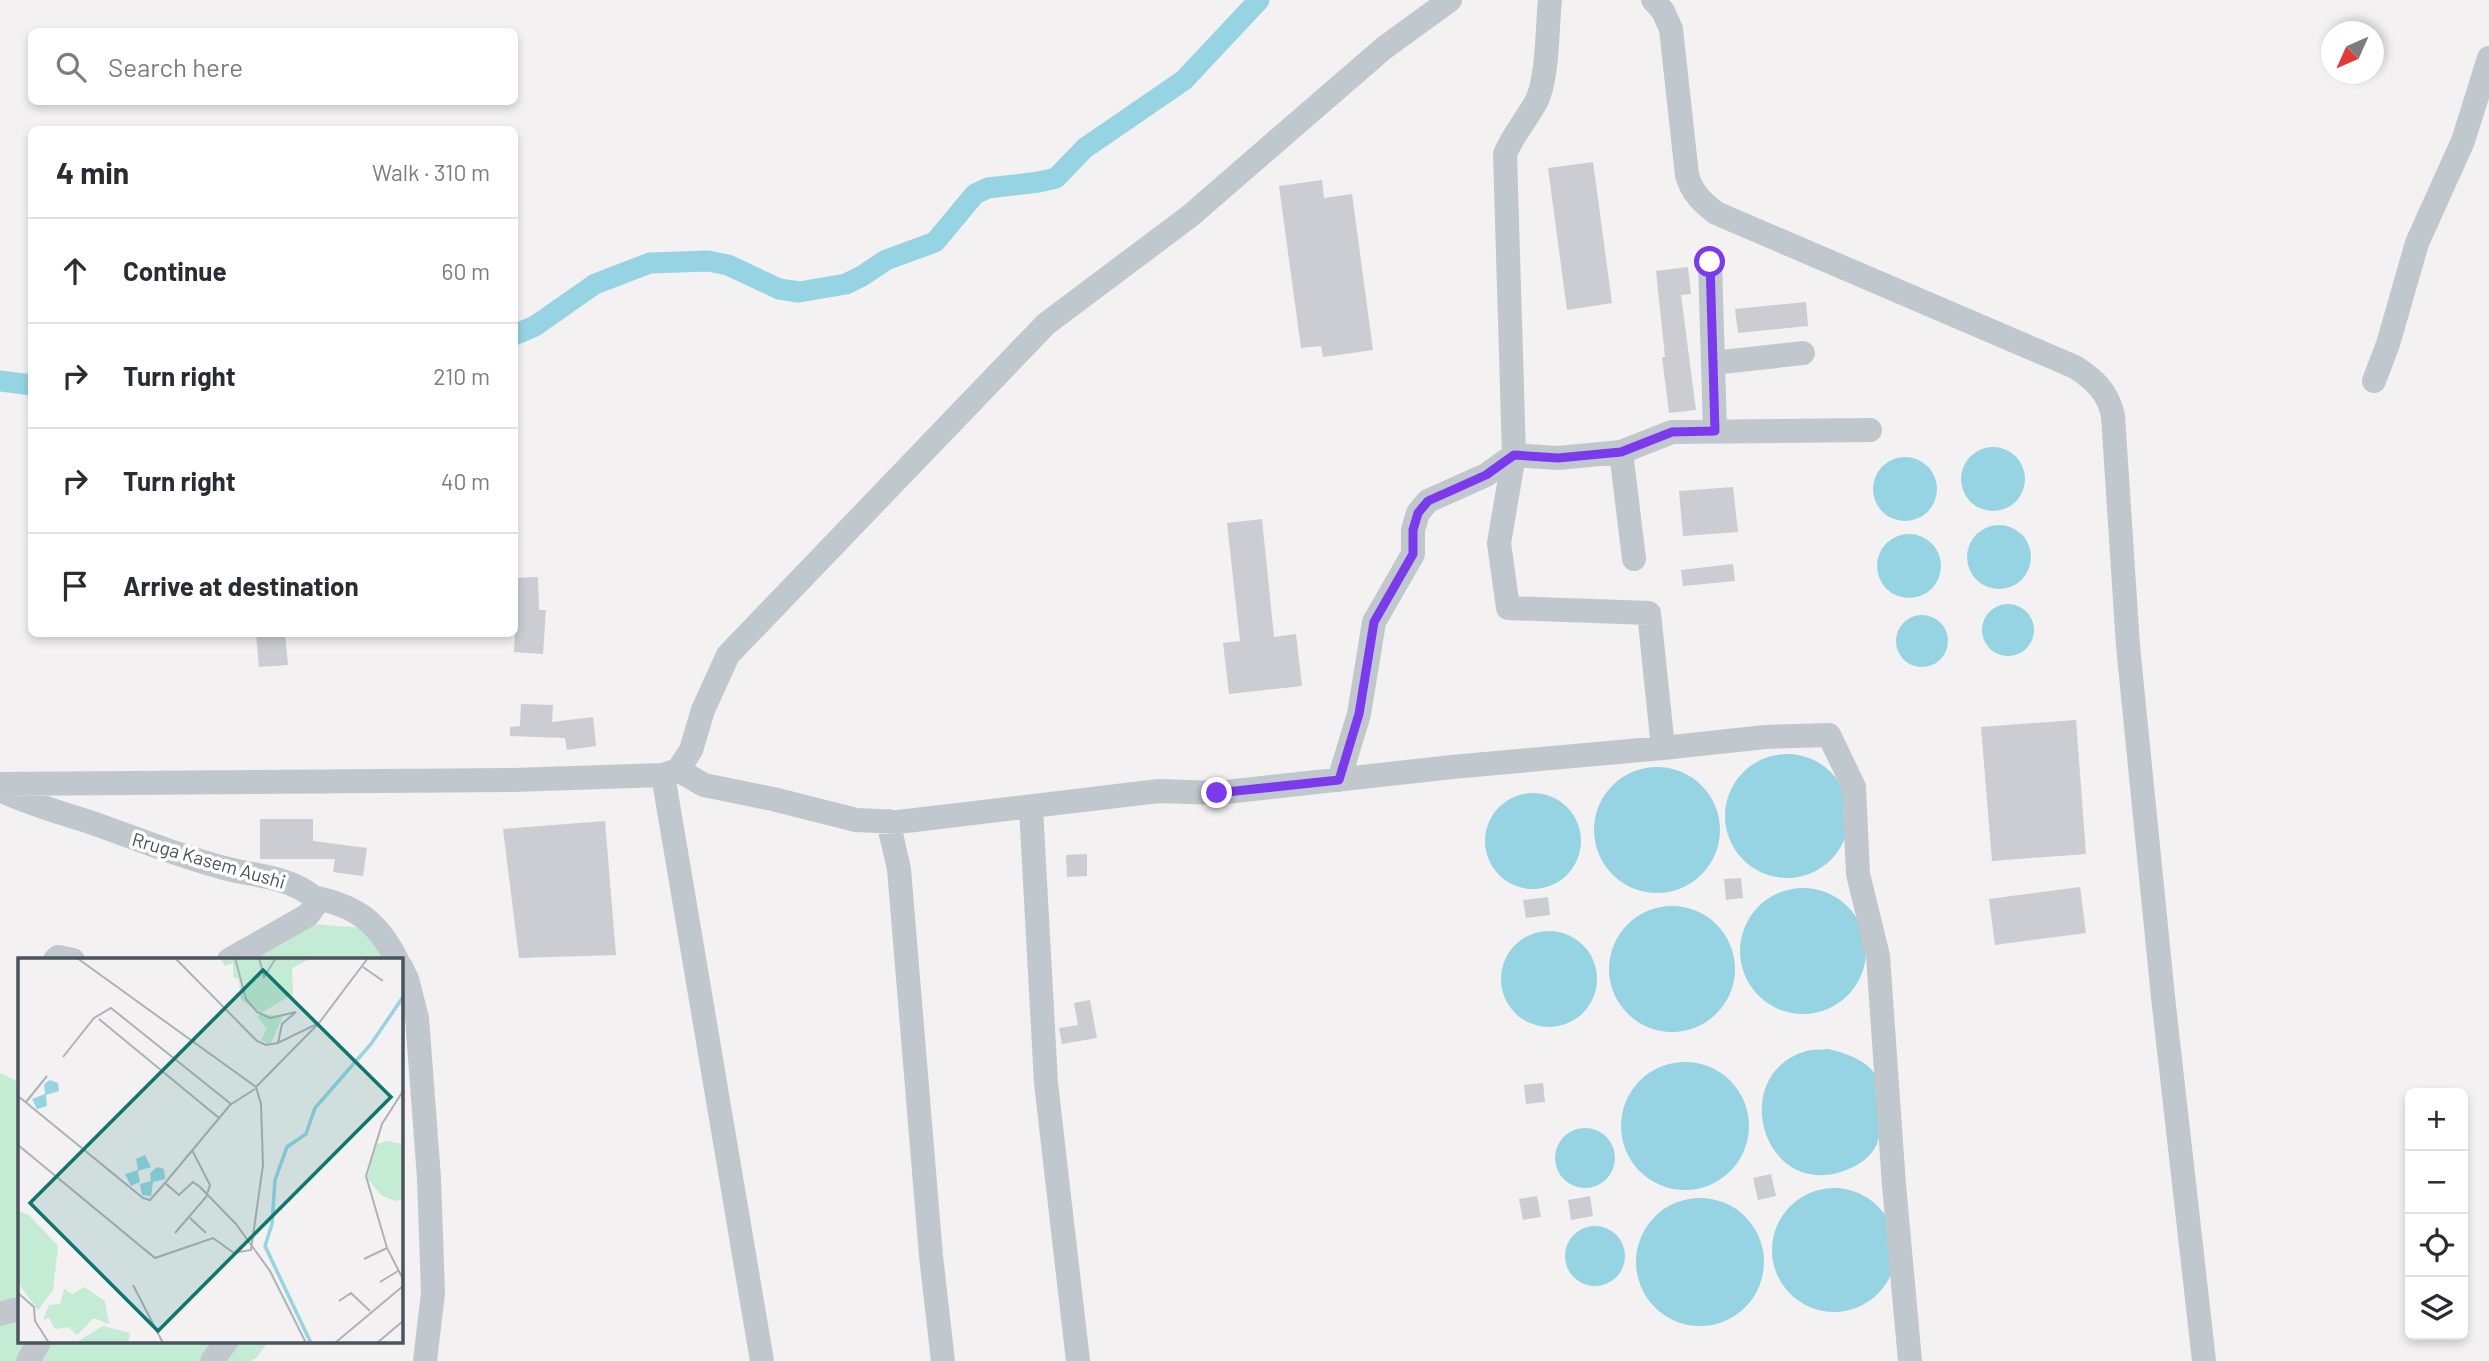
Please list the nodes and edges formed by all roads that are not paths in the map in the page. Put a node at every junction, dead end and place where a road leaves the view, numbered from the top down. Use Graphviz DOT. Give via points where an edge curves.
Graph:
graph roads {
  1 [pos="1450,0"];
  2 [pos="1550,0"];
  3 [pos="1653,0"];
  4 [pos="2489,58"];
  5 [pos="1710,262"];
  6 [pos="1803,353"];
  7 [pos="1713,363"];
  8 [pos="2374,382"];
  9 [pos="1870,430"];
  10 [pos="1715,431"];
  11 [pos="1621,452"];
  12 [pos="1514,455"];
  13 [pos="1634,559"];
  14 [pos="1663,748"];
  15 [pos="670,772"];
  16 [pos="1339,780"];
  17 [pos="0,783"];
  18 [pos="0,790"];
  19 [pos="1031,808"];
  20 [pos="888,821"];
  21 [pos="313,897"];
  22 [pos="233,958"];
  23 [pos="396,958"];
  24 [pos="402,969"];
  25 [pos="18,1311"];
  26 [pos="0,1314"];
  27 [pos="38,1344"];
  28 [pos="225,1344"];
  29 [pos="28,1361"];
  30 [pos="212,1361"];
  31 [pos="425,1361"];
  32 [pos="762,1361"];
  33 [pos="943,1361"];
  34 [pos="1078,1361"];
  35 [pos="1910,1361"];
  36 [pos="2204,1361"];
  1 -- 15 [label="street" via="1384,48 1190,216 1046,324 728,655 691,750"];
  2 -- 12 [label="street" via="1542,85 1505,154"];
  3 -- 36 [label="street" via="1671,29 1686,175 1701,201 1716,213 2076,367 2101,387 2110,402 2163,997"];
  4 -- 8 [label="street" via="2463,141 2417,243"];
  5 -- 7 [label="street"];
  6 -- 7 [label="street"];
  7 -- 10 [label="street"];
  9 -- 10 [label="street"];
  10 -- 11 [label="street" via="1672,432"];
  11 -- 12 [label="street" via="1558,458"];
  11 -- 13 [label="street"];
  12 -- 14 [label="street" via="1499,542 1508,608 1649,613"];
  12 -- 16 [label="street" via="1486,475 1428,501 1418,513 1413,554 1374,622 1359,714"];
  14 -- 16 [label="street"];
  14 -- 35 [label="street" via="1829,735 1854,787 1857,874 1878,956"];
  15 -- 17 [label="street" via="499,780"];
  15 -- 20 [label="street" via="704,785 856,820"];
  15 -- 32 [label="street"];
  16 -- 19 [label="street" via="1217,793 1159,791"];
  18 -- 21 [label="street, Rruga Kasem Aushi" via="160,850 289,883"];
  19 -- 20 [label="street"];
  19 -- 34 [label="street" via="1046,1083"];
  20 -- 33 [label="street" via="898,869"];
  21 -- 22 [label="street" via="314,907 308,915"];
  21 -- 23 [label="street, Rruga Kasem Aushi" via="352,908 368,920"];
  24 -- 31 [label="street" via="416,1018 429,1178 433,1293"];
  25 -- 26 [label="street"];
  27 -- 29 [label="street"];
  28 -- 30 [label="street"];
}
